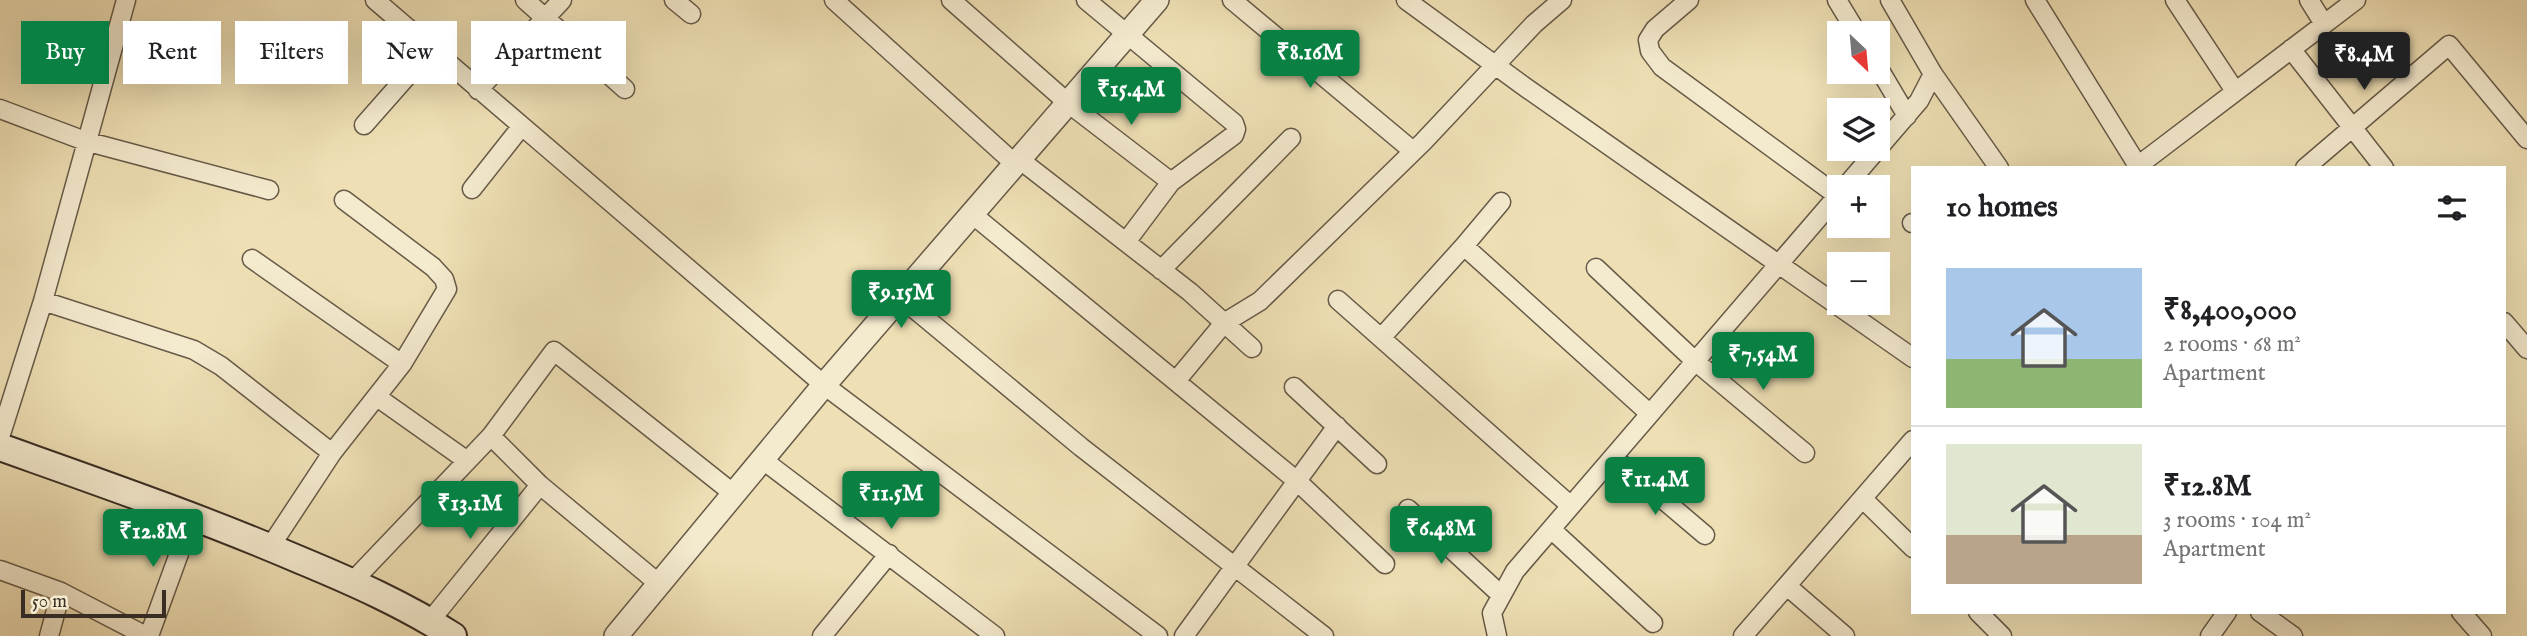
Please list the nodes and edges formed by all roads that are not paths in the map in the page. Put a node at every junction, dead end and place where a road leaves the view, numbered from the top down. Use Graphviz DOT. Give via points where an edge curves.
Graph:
graph roads {
  1 [pos="126,0"];
  2 [pos="375,0"];
  3 [pos="525,0"];
  4 [pos="562,0"];
  5 [pos="674,0"];
  6 [pos="835,0"];
  7 [pos="951,0"];
  8 [pos="1086,0"];
  9 [pos="1157,0"];
  10 [pos="1232,0"];
  11 [pos="1406,0"];
  12 [pos="1562,0"];
  13 [pos="1689,0"];
  14 [pos="1837,0"];
  15 [pos="1890,0"];
  16 [pos="2035,0"];
  17 [pos="2175,0"];
  18 [pos="2309,0"];
  19 [pos="2356,0"];
  20 [pos="691,14"];
  21 [pos="545,18"];
  22 [pos="399,21"];
  23 [pos="1850,21"];
  24 [pos="2324,24"];
  25 [pos="1126,36"];
  26 [pos="2291,49"];
  27 [pos="1494,65"];
  28 [pos="457,72"];
  29 [pos="1933,74"];
  30 [pos="400,84"];
  31 [pos="1888,84"];
  32 [pos="625,89"];
  33 [pos="478,90"];
  34 [pos="2235,91"];
  35 [pos="1068,103"];
  36 [pos="0,109"];
  37 [pos="1907,116"];
  38 [pos="364,125"];
  39 [pos="521,127"];
  40 [pos="2352,127"];
  41 [pos="1291,138"];
  42 [pos="2527,139"];
  43 [pos="85,141"];
  44 [pos="1413,151"];
  45 [pos="1017,162"];
  46 [pos="1998,166"];
  47 [pos="2136,166"];
  48 [pos="2138,166"];
  49 [pos="2307,166"];
  50 [pos="2382,166"];
  51 [pos="1856,175"];
  52 [pos="1171,182"];
  53 [pos="1827,183"];
  54 [pos="472,189"];
  55 [pos="269,190"];
  56 [pos="344,200"];
  57 [pos="1501,202"];
  58 [pos="1827,209"];
  59 [pos="972,214"];
  60 [pos="1126,243"];
  61 [pos="1464,246"];
  62 [pos="252,259"];
  63 [pos="1778,265"];
  64 [pos="1596,268"];
  65 [pos="1161,270"];
  66 [pos="900,297"];
  67 [pos="1338,300"];
  68 [pos="43,301"];
  69 [pos="2527,320"];
  70 [pos="1224,323"];
  71 [pos="2507,331"];
  72 [pos="1381,338"];
  73 [pos="1252,348"];
  74 [pos="2527,349"];
  75 [pos="1911,357"];
  76 [pos="1695,361"];
  77 [pos="402,364"];
  78 [pos="1176,381"];
  79 [pos="824,385"];
  80 [pos="1294,387"];
  81 [pos="377,397"];
  82 [pos="1649,413"];
  83 [pos="1337,426"];
  84 [pos="491,436"];
  85 [pos="0,437"];
  86 [pos="1911,442"];
  87 [pos="0,447"];
  88 [pos="332,453"];
  89 [pos="1805,453"];
  90 [pos="1613,457"];
  91 [pos="466,460"];
  92 [pos="762,460"];
  93 [pos="1377,464"];
  94 [pos="1297,481"];
  95 [pos="540,485"];
  96 [pos="734,494"];
  97 [pos="1863,499"];
  98 [pos="1571,506"];
  99 [pos="1408,509"];
  100 [pos="193,515"];
  101 [pos="1551,530"];
  102 [pos="1705,535"];
  103 [pos="1911,546"];
  104 [pos="270,547"];
  105 [pos="890,554"];
  106 [pos="1385,564"];
  107 [pos="1235,566"];
  108 [pos="0,570"];
  109 [pos="352,582"];
  110 [pos="658,583"];
  111 [pos="1787,586"];
  112 [pos="61,592"];
  113 [pos="1500,594"];
  114 [pos="1980,614"];
  115 [pos="2226,614"];
  116 [pos="2263,614"];
  117 [pos="2463,614"];
  118 [pos="430,621"];
  119 [pos="1653,623"];
  120 [pos="49,636"];
  121 [pos="147,636"];
  122 [pos="453,636"];
  123 [pos="616,636"];
  124 [pos="822,636"];
  125 [pos="995,636"];
  126 [pos="1158,636"];
  127 [pos="1184,636"];
  128 [pos="1324,636"];
  129 [pos="1497,636"];
  130 [pos="1743,636"];
  131 [pos="1846,636"];
  132 [pos="2002,636"];
  133 [pos="2210,636"];
  134 [pos="2292,636"];
  135 [pos="2482,636"];
  1 -- 43 [label="street"];
  2 -- 22 [label="street"];
  3 -- 21 [label="street"];
  4 -- 21 [label="street"];
  5 -- 20 [label="street"];
  6 -- 45 [label="street" via="930,90"];
  7 -- 35 [label="street"];
  8 -- 25 [label="street"];
  9 -- 25 [label="street"];
  10 -- 44 [label="street"];
  11 -- 27 [label="street"];
  12 -- 27 [label="street"];
  13 -- 53 [label="street" via="1648,40 1662,67"];
  14 -- 23 [label="street"];
  15 -- 29 [label="street"];
  16 -- 47 [label="street"];
  17 -- 34 [label="street"];
  18 -- 24 [label="street"];
  19 -- 24 [label="street"];
  21 -- 32 [label="street"];
  21 -- 33 [label="street"];
  24 -- 26 [label="street"];
  25 -- 35 [label="street"];
  25 -- 52 [label="street" via="1237,129"];
  26 -- 34 [label="street"];
  26 -- 40 [label="street"];
  27 -- 44 [label="street"];
  27 -- 63 [label="street"];
  28 -- 33 [label="street"];
  29 -- 37 [label="street"];
  29 -- 46 [label="street"];
  30 -- 38 [label="street"];
  31 -- 37 [label="street"];
  33 -- 39 [label="street"];
  34 -- 48 [label="street"];
  35 -- 45 [label="street"];
  35 -- 52 [label="street"];
  36 -- 43 [label="street"];
  37 -- 51 [label="street"];
  39 -- 54 [label="street"];
  39 -- 79 [label="street"];
  40 -- 42 [label="street" via="2449,45"];
  40 -- 49 [label="street"];
  40 -- 50 [label="street"];
  41 -- 65 [label="street"];
  43 -- 55 [label="street"];
  43 -- 68 [label="street"];
  44 -- 70 [label="street" via="1261,301"];
  45 -- 59 [label="street"];
  45 -- 60 [label="street"];
  52 -- 60 [label="street"];
  56 -- 77 [label="street" via="444,279 444,299"];
  57 -- 61 [label="street"];
  58 -- 63 [label="street"];
  59 -- 66 [label="street"];
  59 -- 78 [label="street"];
  60 -- 65 [label="street"];
  61 -- 72 [label="street"];
  61 -- 82 [label="street"];
  62 -- 77 [label="street"];
  63 -- 75 [label="street"];
  63 -- 76 [label="street"];
  64 -- 76 [label="street"];
  65 -- 70 [label="street"];
  66 -- 79 [label="street"];
  66 -- 107 [label="street" via="1081,447"];
  67 -- 72 [label="street"];
  68 -- 85 [label="street"];
  68 -- 88 [label="street" via="194,350"];
  69 -- 71 [label="street"];
  70 -- 73 [label="street"];
  70 -- 78 [label="street"];
  71 -- 74 [label="street"];
  72 -- 98 [label="street"];
  76 -- 82 [label="street"];
  76 -- 89 [label="street"];
  77 -- 81 [label="street"];
  78 -- 94 [label="street"];
  79 -- 92 [label="street"];
  79 -- 126 [label="street"];
  80 -- 83 [label="street"];
  81 -- 88 [label="street"];
  81 -- 91 [label="street"];
  82 -- 90 [label="street"];
  83 -- 93 [label="street"];
  83 -- 94 [label="street"];
  84 -- 91 [label="street"];
  84 -- 95 [label="street"];
  84 -- 96 [label="street" via="554,351"];
  86 -- 97 [label="street"];
  87 -- 100 [label="main road"];
  88 -- 104 [label="street"];
  90 -- 98 [label="street"];
  90 -- 102 [label="street"];
  91 -- 109 [label="street"];
  92 -- 96 [label="street"];
  92 -- 105 [label="street"];
  94 -- 106 [label="street"];
  94 -- 107 [label="street"];
  95 -- 110 [label="street"];
  95 -- 118 [label="street"];
  96 -- 110 [label="street"];
  97 -- 103 [label="street"];
  97 -- 111 [label="street"];
  98 -- 101 [label="street"];
  99 -- 113 [label="street"];
  100 -- 104 [label="main road"];
  100 -- 121 [label="street"];
  101 -- 113 [label="street"];
  101 -- 119 [label="street"];
  104 -- 109 [label="main road"];
  105 -- 124 [label="street"];
  105 -- 125 [label="street"];
  107 -- 127 [label="street"];
  107 -- 128 [label="street"];
  108 -- 112 [label="street"];
  109 -- 118 [label="main road"];
  110 -- 123 [label="street"];
  111 -- 130 [label="street"];
  111 -- 131 [label="street"];
  112 -- 120 [label="street"];
  112 -- 121 [label="street"];
  113 -- 129 [label="street" via="1492,613"];
  114 -- 132 [label="street"];
  115 -- 133 [label="street"];
  116 -- 134 [label="street"];
  117 -- 135 [label="street"];
  118 -- 122 [label="main road"];
}
